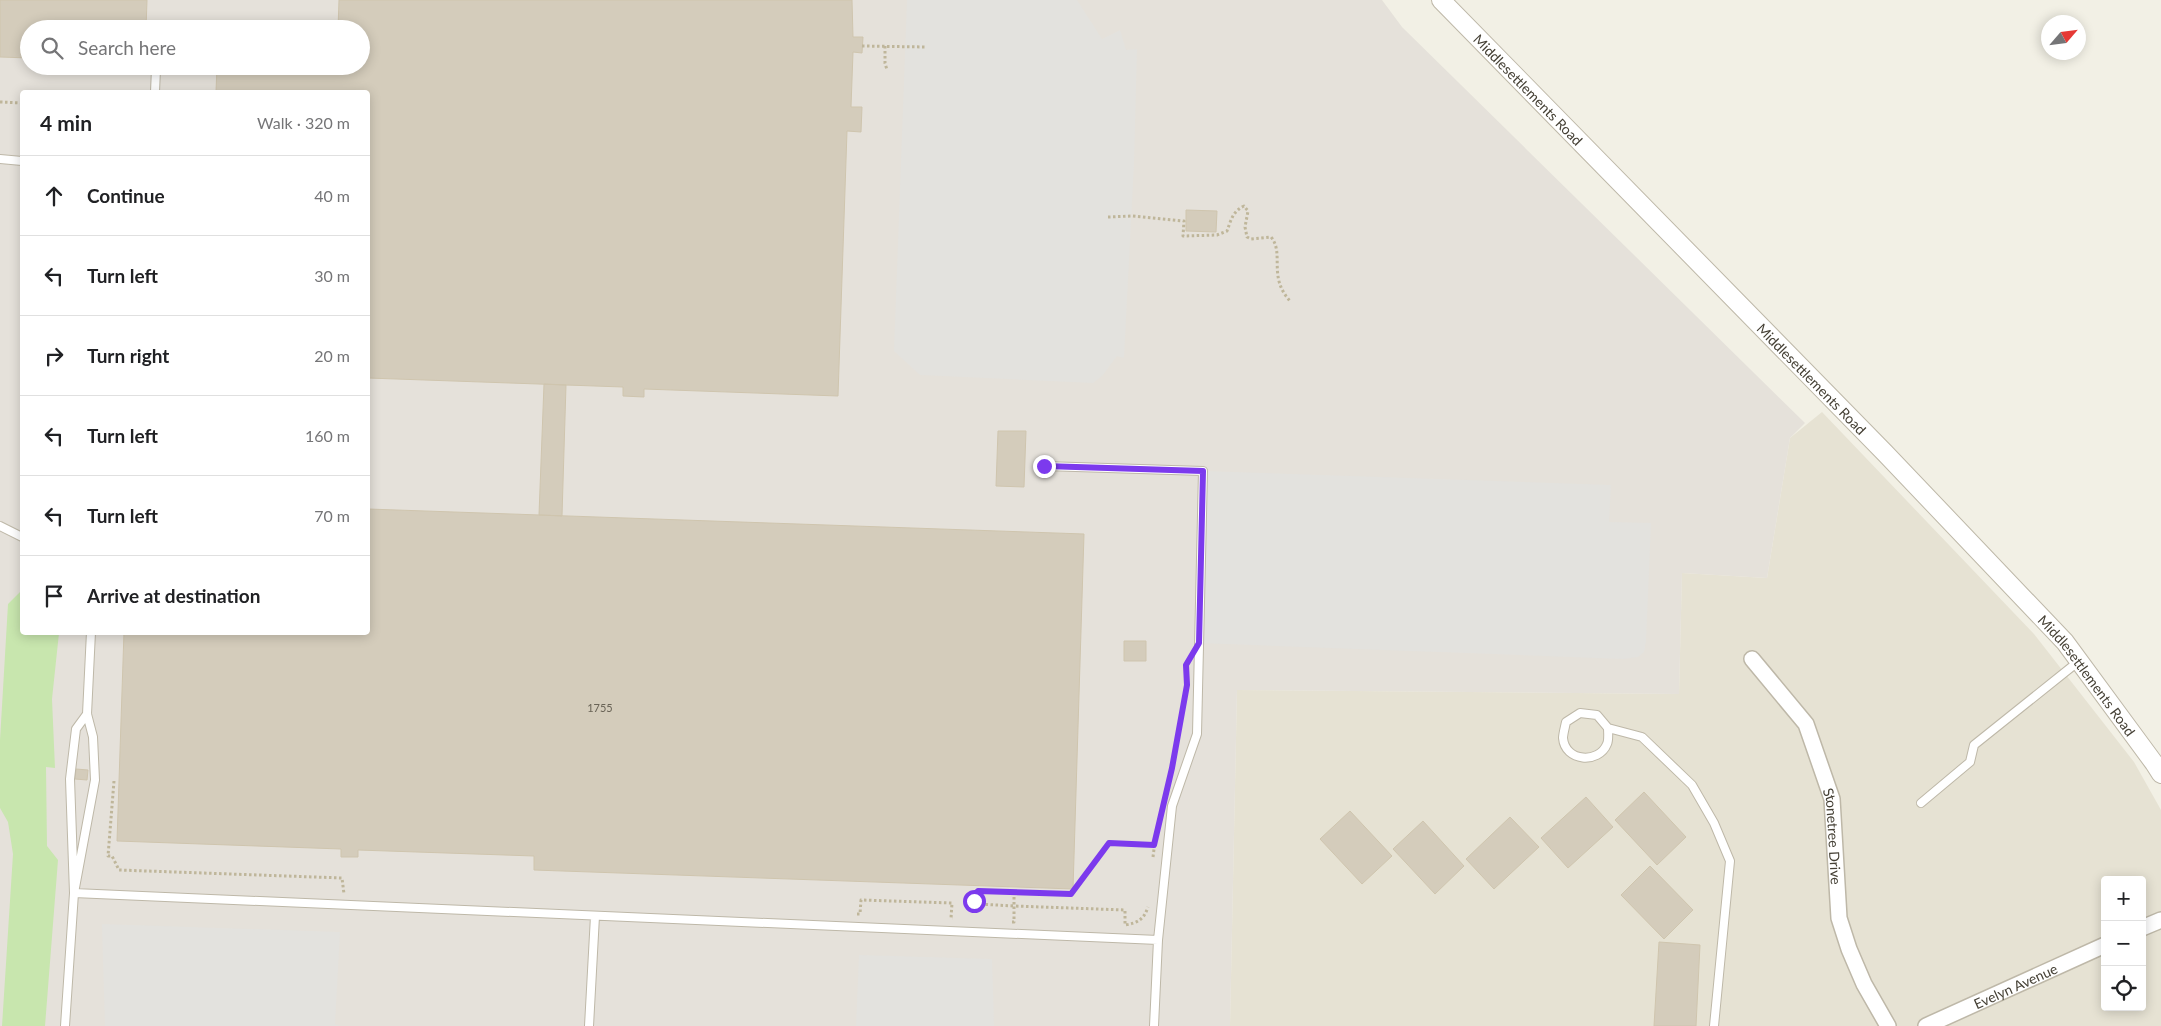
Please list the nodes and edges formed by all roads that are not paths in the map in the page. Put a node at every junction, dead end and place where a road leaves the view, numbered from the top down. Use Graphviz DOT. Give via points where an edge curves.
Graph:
graph roads {
  1 [pos="1441,0"];
  2 [pos="156,75"];
  3 [pos="155,90"];
  4 [pos="0,159"];
  5 [pos="20,161"];
  6 [pos="1044,466"];
  7 [pos="0,526"];
  8 [pos="20,536"];
  9 [pos="91,635"];
  10 [pos="1752,659"];
  11 [pos="2078,661"];
  12 [pos="87,714"];
  13 [pos="1608,728"];
  14 [pos="2161,774"];
  15 [pos="1921,802"];
  16 [pos="74,893"];
  17 [pos="595,916"];
  18 [pos="2161,920"];
  19 [pos="2146,926"];
  20 [pos="1158,940"];
  21 [pos="2101,947"];
  22 [pos="64,1026"];
  23 [pos="589,1026"];
  24 [pos="1154,1026"];
  25 [pos="1714,1026"];
  26 [pos="1888,1026"];
  27 [pos="1926,1026"];
  1 -- 11 [label="street, Middlesettlements Road" via="1885,453 2065,642"];
  2 -- 3 [label="lane"];
  4 -- 5 [label="lane"];
  6 -- 20 [label="lane" via="1203,471 1197,734 1172,806"];
  7 -- 8 [label="lane"];
  9 -- 12 [label="lane"];
  10 -- 26 [label="street, Stonetree Drive" via="1806,724 1832,799 1839,918 1848,949"];
  11 -- 14 [label="street, Middlesettlements Road"];
  11 -- 15 [label="lane" via="1974,745 1970,762"];
  12 -- 16 [label="lane" via="93,737 95,780"];
  12 -- 16 [label="lane" via="76,729 70,779"];
  13 -- 13 [label="lane" via="1597,715 1580,713 1566,722 1563,739 1570,752 1577,756 1584,759 1598,756 1608,743"];
  13 -- 25 [label="lane" via="1642,737 1692,785 1714,823 1730,861"];
  16 -- 17 [label="lane"];
  16 -- 22 [label="lane"];
  17 -- 20 [label="lane"];
  17 -- 23 [label="lane"];
  18 -- 19 [label="street"];
  20 -- 24 [label="lane"];
  21 -- 27 [label="street, Evelyn Avenue"];
}
